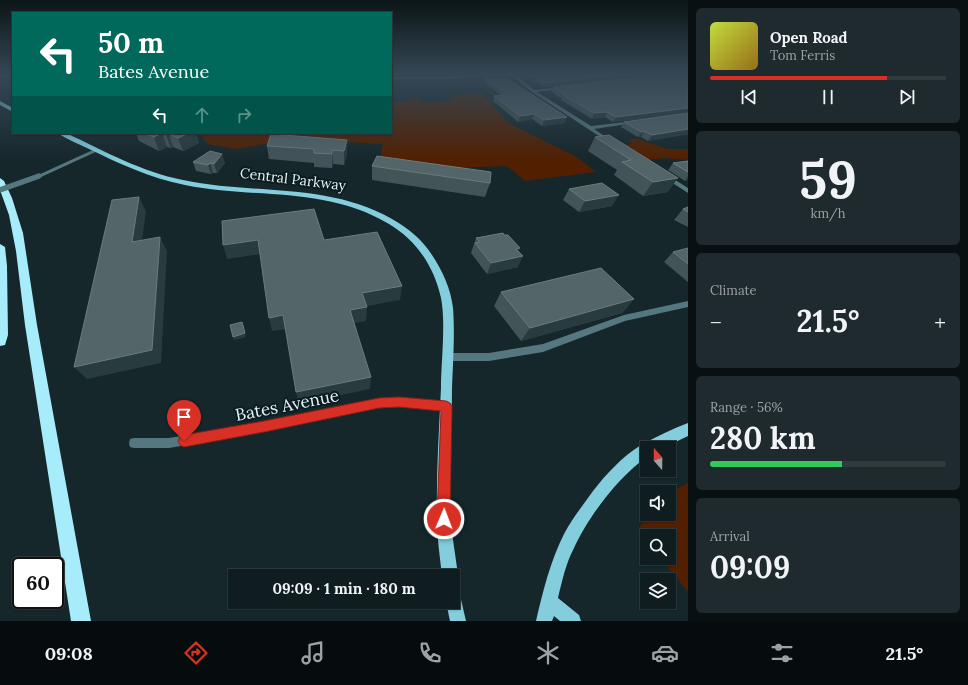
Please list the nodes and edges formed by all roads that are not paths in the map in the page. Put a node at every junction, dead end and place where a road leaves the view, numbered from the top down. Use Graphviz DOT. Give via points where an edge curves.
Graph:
graph roads {
  1 [pos="2,104"];
  2 [pos="553,104"];
  3 [pos="12,109"];
  4 [pos="638,122"];
  5 [pos="589,128"];
  6 [pos="64,134"];
  7 [pos="614,144"];
  8 [pos="97,150"];
  9 [pos="663,175"];
  10 [pos="0,181"];
  11 [pos="0,190"];
  12 [pos="688,191"];
  13 [pos="0,247"];
  14 [pos="688,304"];
  15 [pos="0,341"];
  16 [pos="448,357"];
  17 [pos="446,406"];
  18 [pos="688,429"];
  19 [pos="664,441"];
  20 [pos="134,443"];
  21 [pos="640,454"];
  22 [pos="449,569"];
  23 [pos="549,602"];
  24 [pos="456,609"];
  25 [pos="81,621"];
  26 [pos="458,621"];
  27 [pos="544,621"];
  28 [pos="573,621"];
  1 -- 3 [label="main road"];
  2 -- 5 [label="street"];
  4 -- 5 [label="street"];
  5 -- 7 [label="street"];
  6 -- 8 [label="main road, Central Parkway"];
  8 -- 11 [label="street, bridge"];
  8 -- 16 [label="main road, Central Parkway" via="171,180 336,199 364,208 390,221 425,251 441,279 448,308"];
  9 -- 12 [label="street"];
  10 -- 25 [label="highway" via="9,199 18,233"];
  13 -- 15 [label="highway"];
  14 -- 16 [label="street" via="624,318 543,348 489,357"];
  16 -- 17 [label="main road, Central Parkway"];
  17 -- 20 [label="street, Bates Avenue" via="379,403 264,427 169,443"];
  17 -- 22 [label="main road, Central Parkway" via="444,519"];
  18 -- 19 [label="main road"];
  21 -- 23 [label="main road" via="616,474 567,544"];
  23 -- 27 [label="main road"];
  23 -- 28 [label="main road"];
  24 -- 26 [label="main road"];
}
